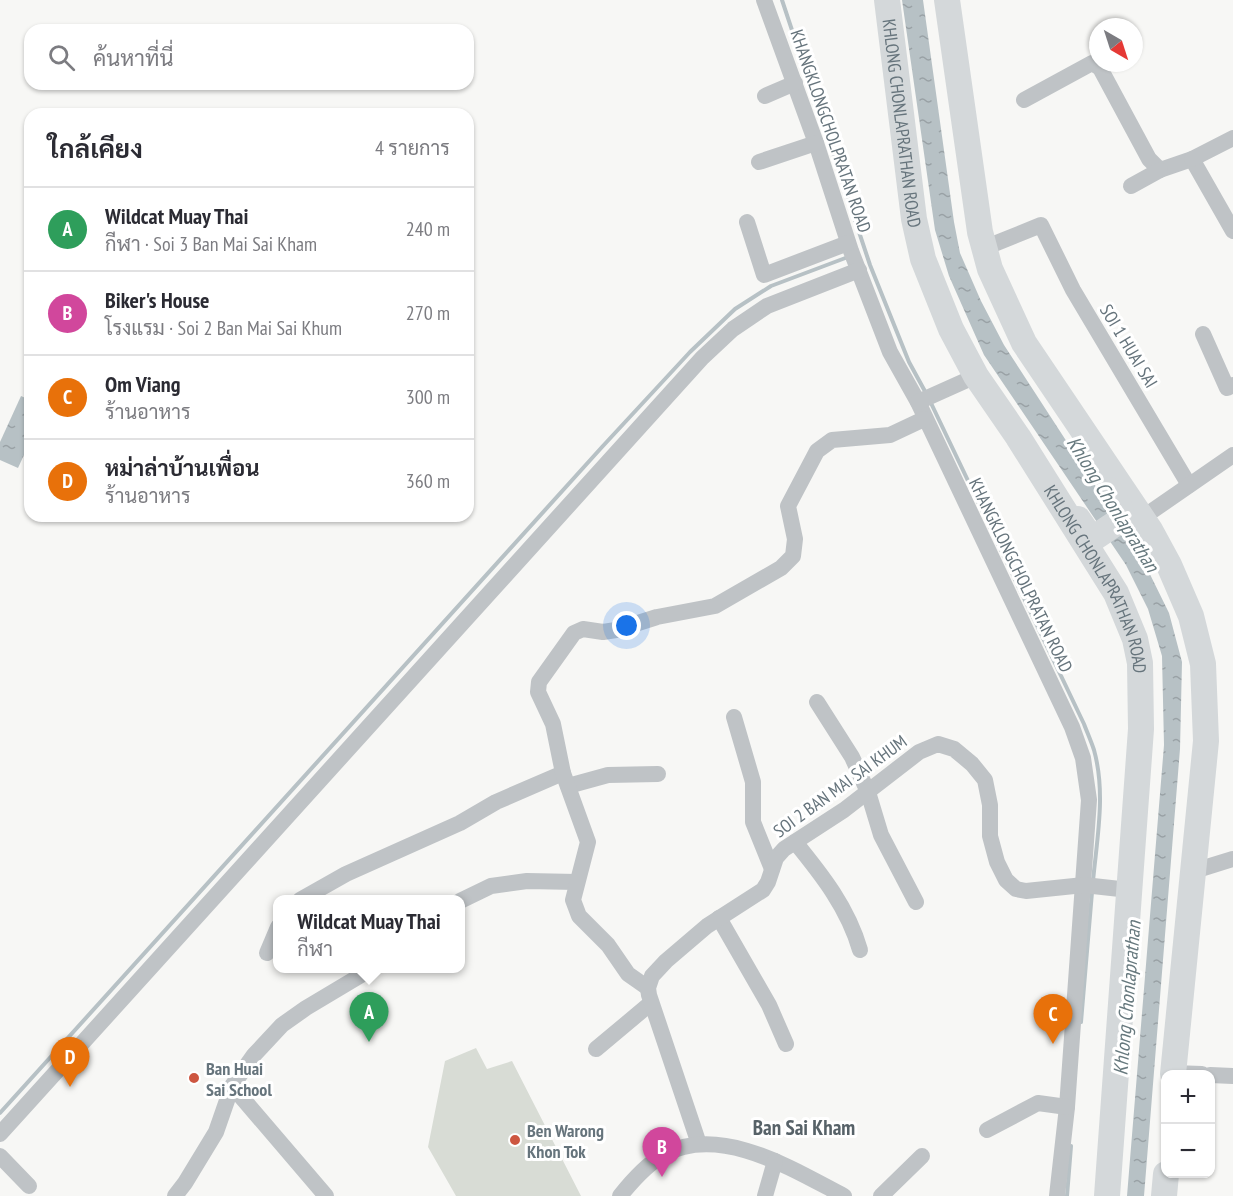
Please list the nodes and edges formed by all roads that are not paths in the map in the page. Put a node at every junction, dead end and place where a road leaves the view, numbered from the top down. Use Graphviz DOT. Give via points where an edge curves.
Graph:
graph roads {
  1 [pos="765,0"];
  2 [pos="887,0"];
  3 [pos="947,0"];
  4 [pos="795,83"];
  5 [pos="765,96"];
  6 [pos="1024,100"];
  7 [pos="1233,138"];
  8 [pos="816,143"];
  9 [pos="1192,159"];
  10 [pos="759,162"];
  11 [pos="1160,170"];
  12 [pos="1131,186"];
  13 [pos="747,222"];
  14 [pos="1233,231"];
  15 [pos="850,247"];
  16 [pos="984,248"];
  17 [pos="859,270"];
  18 [pos="1203,334"];
  19 [pos="964,380"];
  20 [pos="1233,385"];
  21 [pos="921,400"];
  22 [pos="924,419"];
  23 [pos="1018,436"];
  24 [pos="1233,455"];
  25 [pos="1189,485"];
  26 [pos="1131,521"];
  27 [pos="1100,542"];
  28 [pos="1135,639"];
  29 [pos="817,702"];
  30 [pos="734,717"];
  31 [pos="658,774"];
  32 [pos="565,779"];
  33 [pos="868,792"];
  34 [pos="795,842"];
  35 [pos="1233,859"];
  36 [pos="772,869"];
  37 [pos="1194,871"];
  38 [pos="577,882"];
  39 [pos="1087,886"];
  40 [pos="1118,889"];
  41 [pos="309,895"];
  42 [pos="465,899"];
  43 [pos="916,902"];
  44 [pos="719,918"];
  45 [pos="273,939"];
  46 [pos="860,950"];
  47 [pos="267,953"];
  48 [pos="366,973"];
  49 [pos="650,996"];
  50 [pos="786,1044"];
  51 [pos="596,1049"];
  52 [pos="1173,1070"];
  53 [pos="1215,1075"];
  54 [pos="1233,1076"];
  55 [pos="232,1086"];
  56 [pos="1067,1107"];
  57 [pos="987,1130"];
  58 [pos="0,1134"];
  59 [pos="699,1144"];
  60 [pos="0,1156"];
  61 [pos="922,1156"];
  62 [pos="775,1161"];
  63 [pos="1166,1178"];
  64 [pos="29,1186"];
  65 [pos="175,1196"];
  66 [pos="326,1196"];
  67 [pos="620,1196"];
  68 [pos="765,1196"];
  69 [pos="844,1196"];
  70 [pos="881,1196"];
  71 [pos="1057,1196"];
  72 [pos="1107,1196"];
  73 [pos="1164,1196"];
  1 -- 4 [label="street, KHANGKLONGCHOLPRATAN ROAD"];
  2 -- 19 [label="main road, KHLONG CHONLAPRATHAN ROAD" via="914,219 923,259 951,329"];
  3 -- 16 [label="main road"];
  4 -- 5 [label="street"];
  4 -- 8 [label="street, KHANGKLONGCHOLPRATAN ROAD"];
  6 -- 11 [label="street" via="1092,63 1100,68 1149,159"];
  7 -- 9 [label="street"];
  8 -- 10 [label="street"];
  8 -- 15 [label="street, KHANGKLONGCHOLPRATAN ROAD"];
  9 -- 11 [label="street"];
  9 -- 14 [label="street"];
  11 -- 12 [label="street"];
  13 -- 15 [label="street" via="764,275"];
  15 -- 17 [label="street, KHANGKLONGCHOLPRATAN ROAD"];
  16 -- 25 [label="street, SOI 1 HUAI SAI" via="1041,225 1072,290"];
  16 -- 26 [label="main road" via="994,280 1024,344 1069,410"];
  17 -- 21 [label="street, KHANGKLONGCHOLPRATAN ROAD" via="890,352"];
  17 -- 58 [label="street" via="767,306 702,358"];
  18 -- 20 [label="street" via="1227,388"];
  19 -- 21 [label="street"];
  19 -- 23 [label="main road, KHLONG CHONLAPRATHAN ROAD"];
  21 -- 22 [label="street, KHANGKLONGCHOLPRATAN ROAD"];
  22 -- 32 [label="street" via="890,435 832,440 817,451 788,506 795,539 792,556 781,568 715,606 616,630 583,629 574,633 539,682 538,692 553,724"];
  22 -- 39 [label="street, KHANGKLONGCHOLPRATAN ROAD" via="1072,727 1083,758 1089,800"];
  23 -- 27 [label="main road" via="1089,535"];
  23 -- 28 [label="main road, KHLONG CHONLAPRATHAN ROAD" via="1116,593"];
  24 -- 25 [label="street"];
  25 -- 26 [label="street"];
  26 -- 27 [label="main road"];
  26 -- 37 [label="main road" via="1169,565 1191,616 1203,664 1206,741"];
  27 -- 28 [label="main road" via="1134,612"];
  28 -- 40 [label="main road, KHLONG CHONLAPRATHAN ROAD" via="1142,729"];
  29 -- 33 [label="street" via="852,757"];
  30 -- 36 [label="street" via="753,783 753,822"];
  31 -- 32 [label="street"];
  32 -- 38 [label="street" via="588,842"];
  32 -- 41 [label="street" via="496,801 460,823"];
  33 -- 34 [label="street, SOI 2 BAN MAI SAI KHUM"];
  33 -- 39 [label="street, SOI 2 BAN MAI SAI KHUM" via="919,752 938,744 954,749 985,780 990,836 1006,880 1016,889 1026,891"];
  33 -- 43 [label="street" via="881,835"];
  34 -- 36 [label="street, SOI 2 BAN MAI SAI KHUM" via="776,858"];
  34 -- 46 [label="street" via="831,887 855,931"];
  35 -- 37 [label="street"];
  36 -- 44 [label="street, SOI 2 BAN MAI SAI KHUM" via="763,890"];
  37 -- 52 [label="main road"];
  38 -- 42 [label="street" via="527,881 491,886"];
  38 -- 49 [label="street" via="573,900 579,916"];
  39 -- 40 [label="street"];
  39 -- 56 [label="street, KHANGKLONGCHOLPRATAN ROAD"];
  40 -- 72 [label="main road, KHLONG CHONLAPRATHAN ROAD"];
  44 -- 49 [label="street, SOI 2 BAN MAI SAI KHUM" via="652,976"];
  44 -- 50 [label="street" via="769,1005"];
  45 -- 47 [label="street"];
  48 -- 55 [label="street" via="282,1025"];
  49 -- 51 [label="street, SOI 2 BAN MAI SAI KHUM"];
  49 -- 59 [label="street"];
  53 -- 54 [label="street"];
  55 -- 65 [label="street" via="216,1132"];
  55 -- 66 [label="street"];
  56 -- 57 [label="street" via="1038,1103"];
  56 -- 71 [label="street, KHANGKLONGCHOLPRATAN ROAD"];
  59 -- 62 [label="street" via="728,1145"];
  59 -- 67 [label="street" via="664,1155"];
  60 -- 64 [label="street"];
  61 -- 70 [label="street"];
  62 -- 68 [label="street"];
  62 -- 69 [label="street"];
  63 -- 73 [label="main road"];
}
